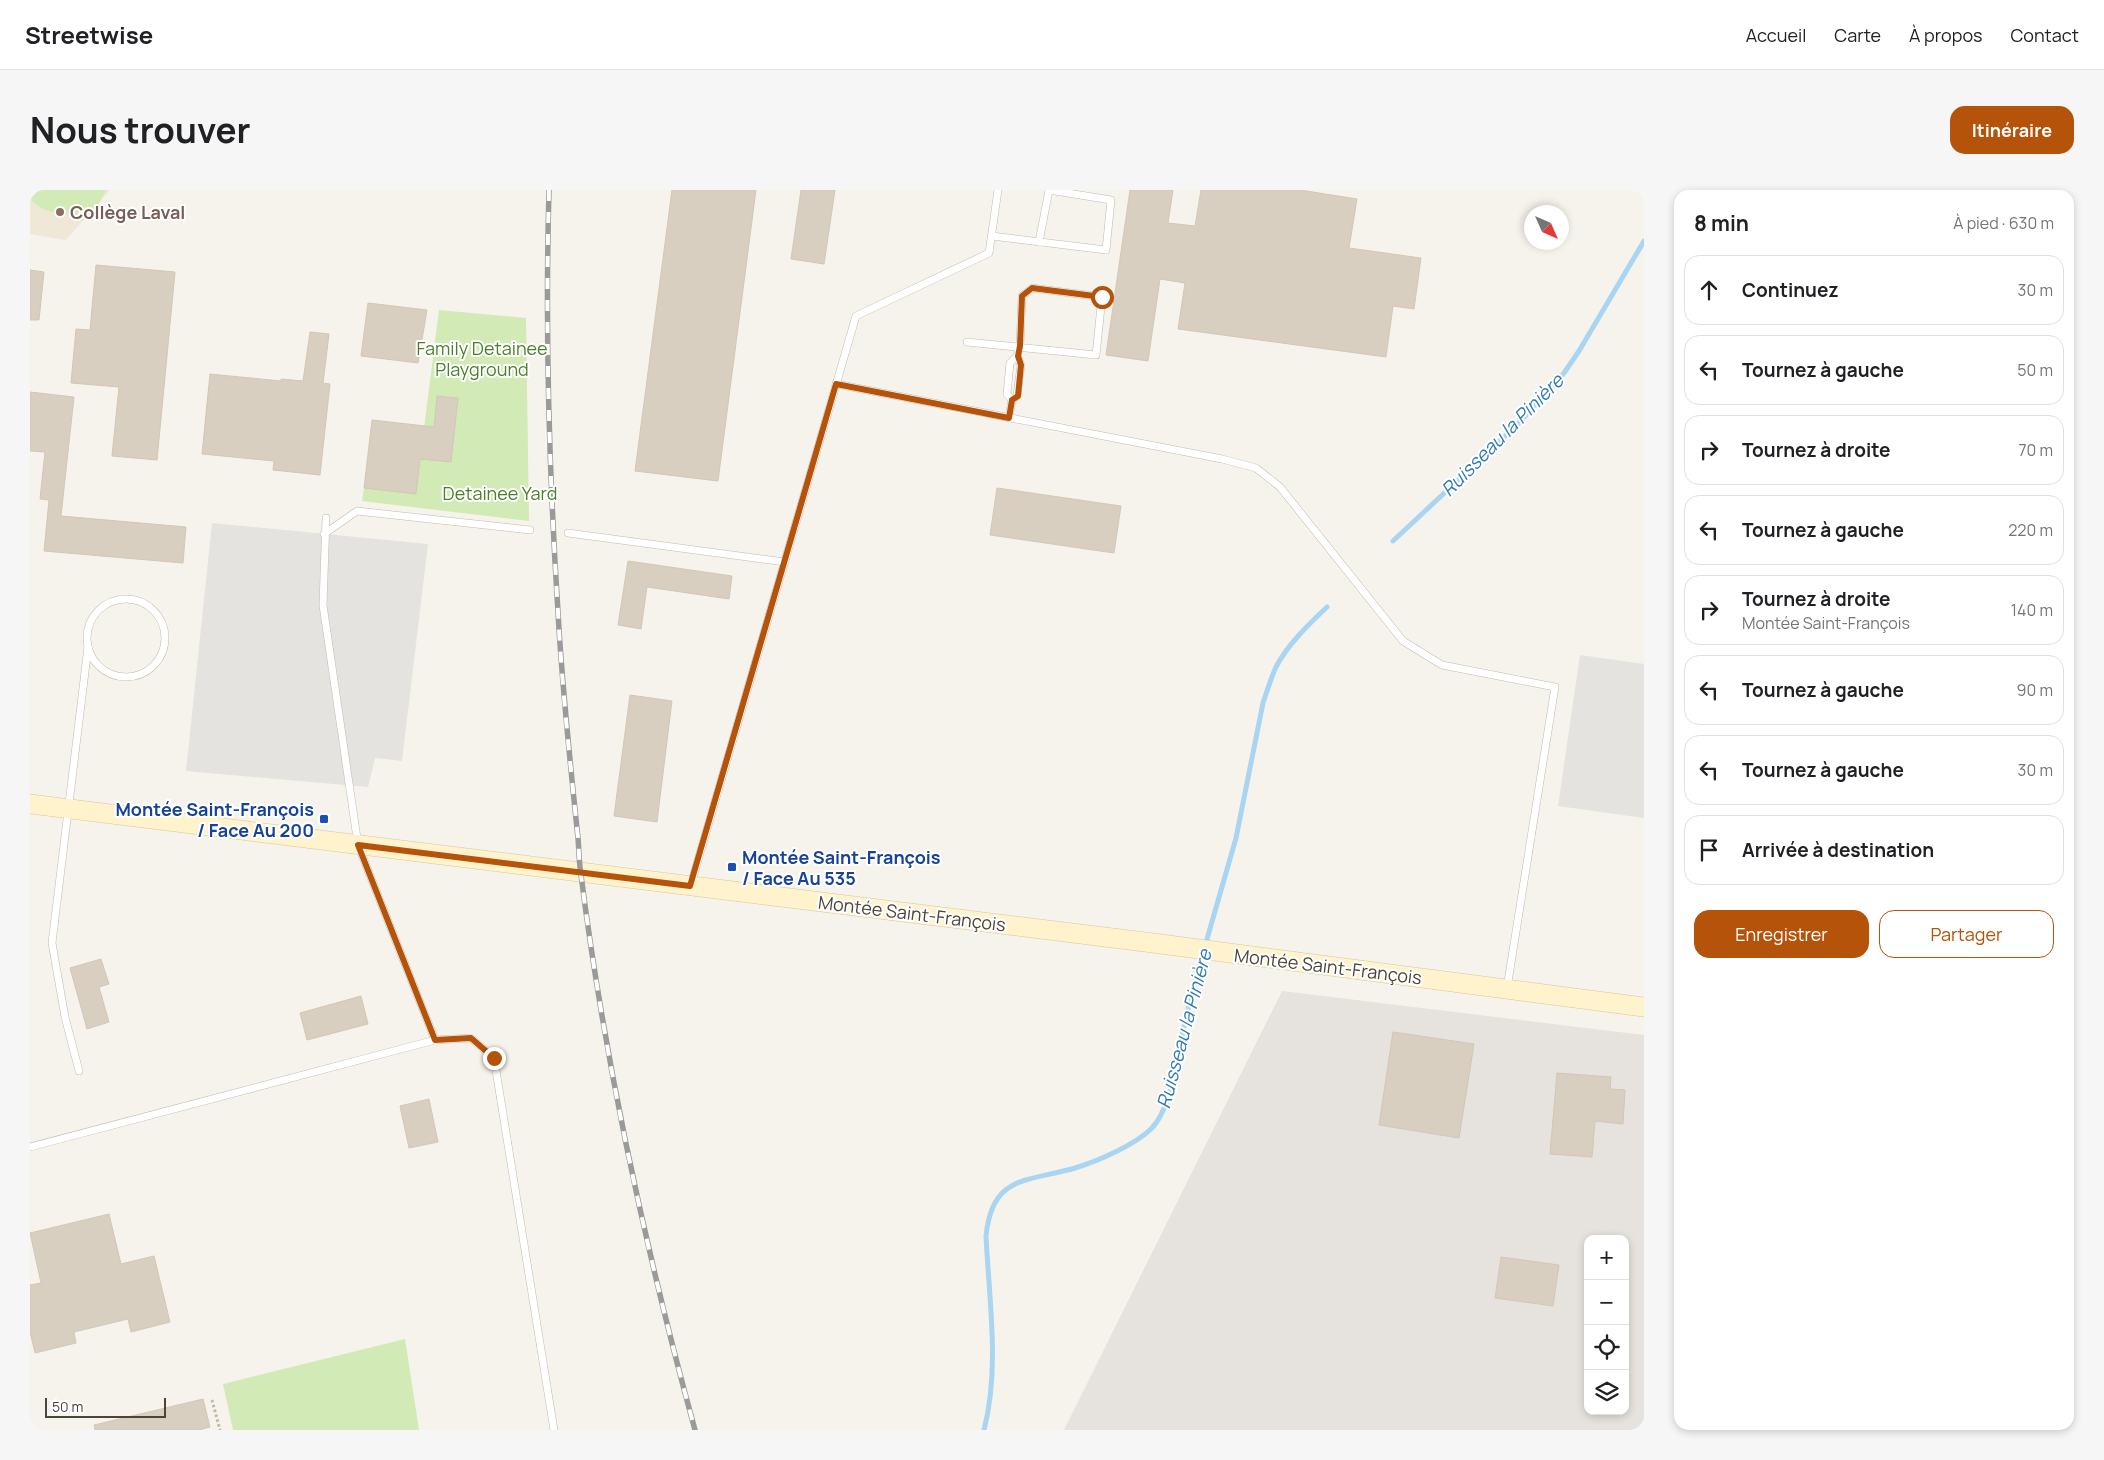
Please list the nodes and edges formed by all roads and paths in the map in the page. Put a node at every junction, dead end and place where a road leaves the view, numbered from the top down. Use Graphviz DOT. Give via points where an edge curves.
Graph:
graph roads {
  1 [pos="998,190"];
  2 [pos="1049,190"];
  3 [pos="992,236"];
  4 [pos="1039,242"];
  5 [pos="967,342"];
  6 [pos="1020,346"];
  7 [pos="1018,356"];
  8 [pos="836,384"];
  9 [pos="1012,400"];
  10 [pos="1009,418"];
  11 [pos="326,518"];
  12 [pos="530,530"];
  13 [pos="568,533"];
  14 [pos="324,534"];
  15 [pos="784,562"];
  16 [pos="88,646"];
  17 [pos="30,804"];
  18 [pos="69,809"];
  19 [pos="358,845"];
  20 [pos="690,886"];
  21 [pos="1507,989"];
  22 [pos="1644,1007"];
  23 [pos="435,1040"];
  24 [pos="79,1071"];
  25 [pos="30,1147"];
  26 [pos="212,1400"];
  27 [pos="220,1430"];
  28 [pos="554,1430"];
  1 -- 3 [label="lane"];
  2 -- 4 [label="lane"];
  2 -- 4 [label="lane" via="1112,200 1106,250"];
  3 -- 4 [label="lane"];
  3 -- 8 [label="lane" via="989,253 856,316"];
  5 -- 6 [label="lane"];
  6 -- 6 [label="lane" via="1022,296 1032,288 1102,297 1096,355"];
  6 -- 7 [label="lane"];
  7 -- 9 [label="lane" via="1021,365 1018,396"];
  7 -- 9 [label="lane" via="1010,363 1007,394"];
  8 -- 10 [label="lane"];
  8 -- 15 [label="lane"];
  9 -- 10 [label="lane"];
  10 -- 21 [label="lane" via="1256,468 1280,487 1403,641 1442,665 1555,687"];
  11 -- 14 [label="lane"];
  12 -- 14 [label="lane" via="357,512"];
  13 -- 15 [label="lane"];
  14 -- 19 [label="lane" via="323,605"];
  15 -- 20 [label="lane"];
  16 -- 16 [label="lane" via="100,668 124,677 138,675 159,659 165,633 154,610 138,601 119,600 108,604 90,622"];
  16 -- 18 [label="lane"];
  17 -- 18 [label="street, Montée Saint-François"];
  18 -- 19 [label="street, Montée Saint-François"];
  18 -- 24 [label="lane" via="52,943 65,1017"];
  19 -- 20 [label="street, Montée Saint-François"];
  19 -- 23 [label="lane"];
  20 -- 21 [label="street, Montée Saint-François"];
  21 -- 22 [label="street, Montée Saint-François"];
  23 -- 25 [label="lane"];
  23 -- 28 [label="lane" via="471,1038 494,1058"];
  26 -- 27 [label="path"];
}
